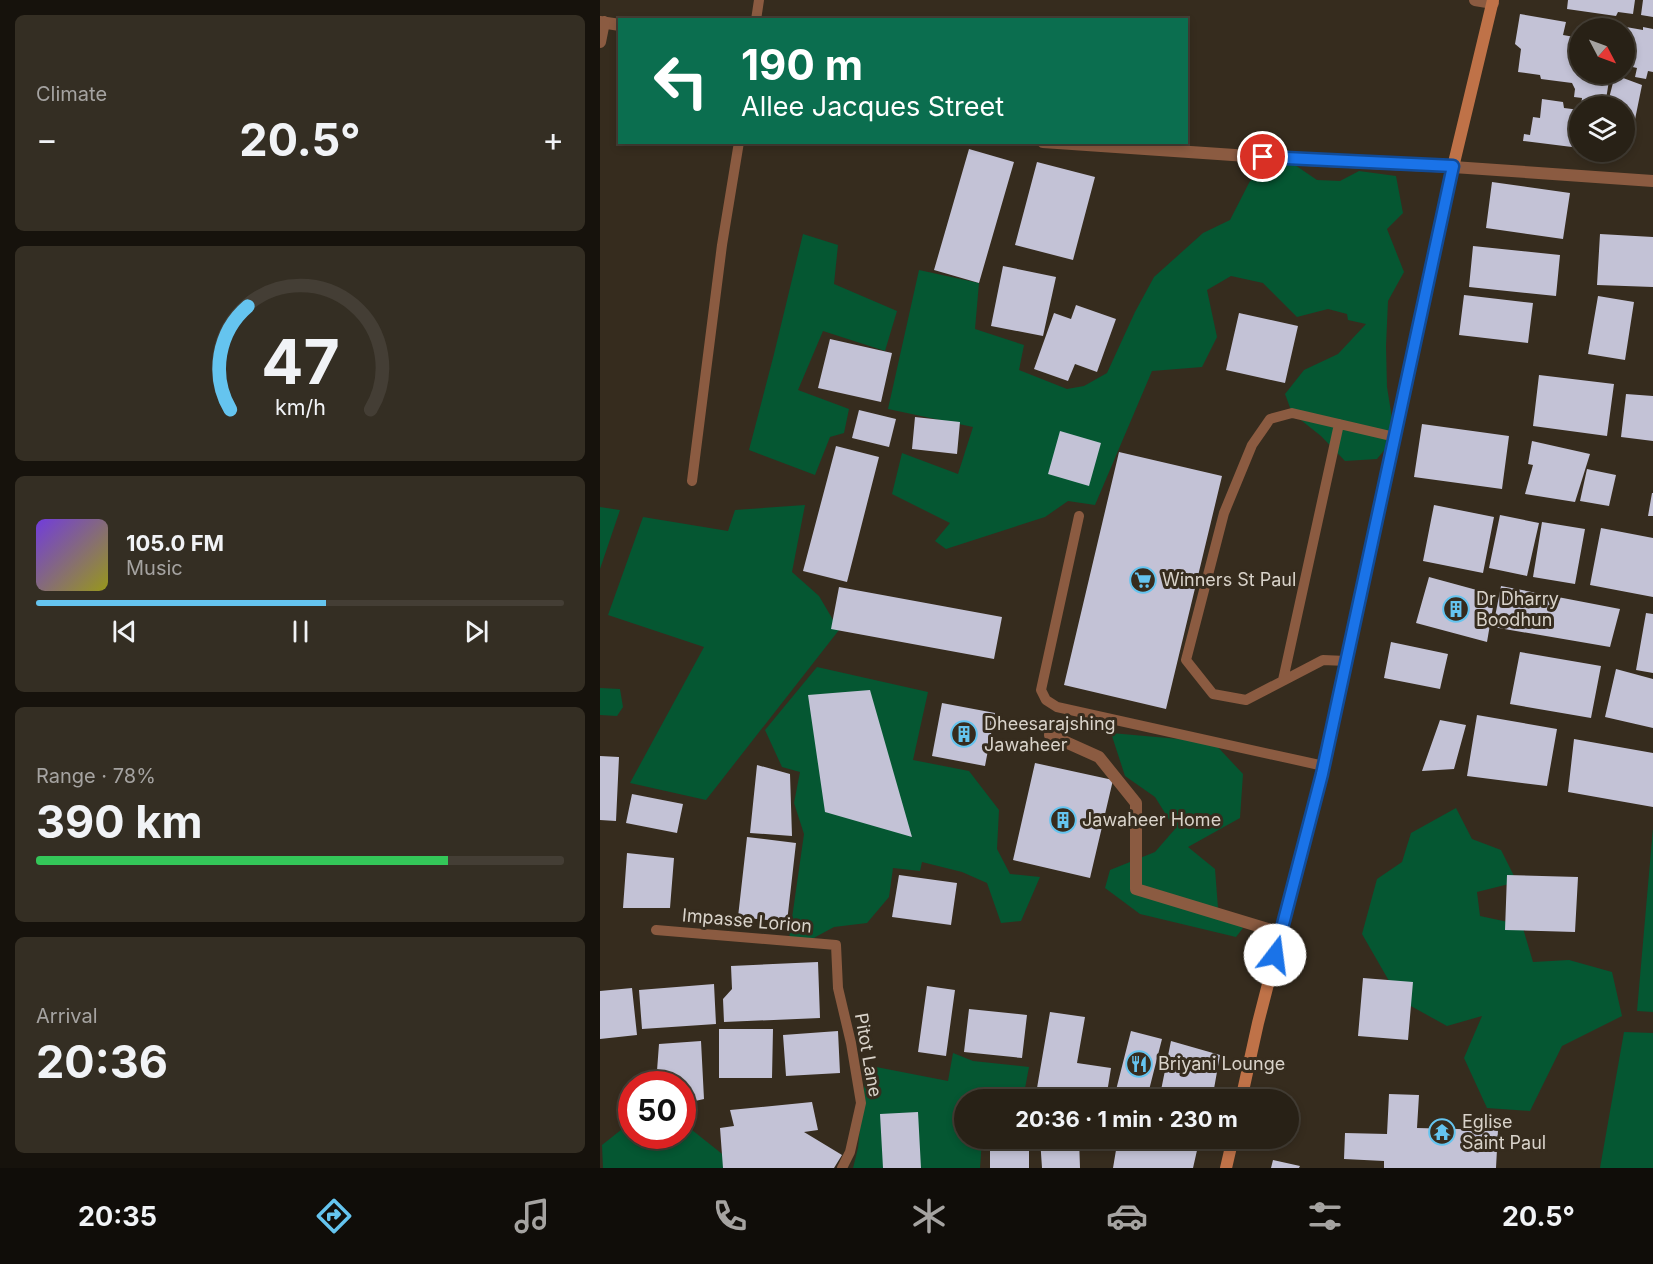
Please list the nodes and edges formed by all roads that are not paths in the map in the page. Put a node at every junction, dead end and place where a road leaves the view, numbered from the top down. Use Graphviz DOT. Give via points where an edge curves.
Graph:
graph roads {
  1 [pos="759,0"];
  2 [pos="1475,0"];
  3 [pos="1493,1"];
  4 [pos="756,18"];
  5 [pos="602,22"];
  6 [pos="618,25"];
  7 [pos="600,42"];
  8 [pos="739,144"];
  9 [pos="1072,144"];
  10 [pos="1453,166"];
  11 [pos="1653,181"];
  12 [pos="1339,424"];
  13 [pos="1395,437"];
  14 [pos="692,481"];
  15 [pos="1080,516"];
  16 [pos="1346,661"];
  17 [pos="1283,680"];
  18 [pos="1050,735"];
  19 [pos="1324,766"];
  20 [pos="656,930"];
  21 [pos="1281,933"];
  22 [pos="836,945"];
  23 [pos="1243,1089"];
  24 [pos="1230,1149"];
  25 [pos="842,1168"];
  26 [pos="1226,1168"];
  1 -- 4 [label="lane"];
  2 -- 3 [label="street"];
  3 -- 10 [label="main road"];
  5 -- 6 [label="street"];
  5 -- 7 [label="street"];
  8 -- 14 [label="lane"];
  9 -- 10 [label="street"];
  10 -- 11 [label="street"];
  10 -- 13 [label="main road"];
  12 -- 13 [label="lane"];
  12 -- 17 [label="lane"];
  12 -- 17 [label="lane" via="1292,412 1270,419 1252,445 1224,513 1186,660 1213,694 1246,700"];
  13 -- 16 [label="main road"];
  15 -- 19 [label="lane" via="1041,690 1046,700 1057,707"];
  16 -- 17 [label="lane" via="1323,660"];
  16 -- 19 [label="main road"];
  18 -- 21 [label="street" via="1100,757 1136,802 1136,889"];
  19 -- 21 [label="main road"];
  20 -- 22 [label="lane, Impasse Lorion"];
  21 -- 23 [label="main road"];
  22 -- 25 [label="lane, Pitot Lane" via="838,988 861,1103 850,1152"];
  24 -- 26 [label="main road"];
}
